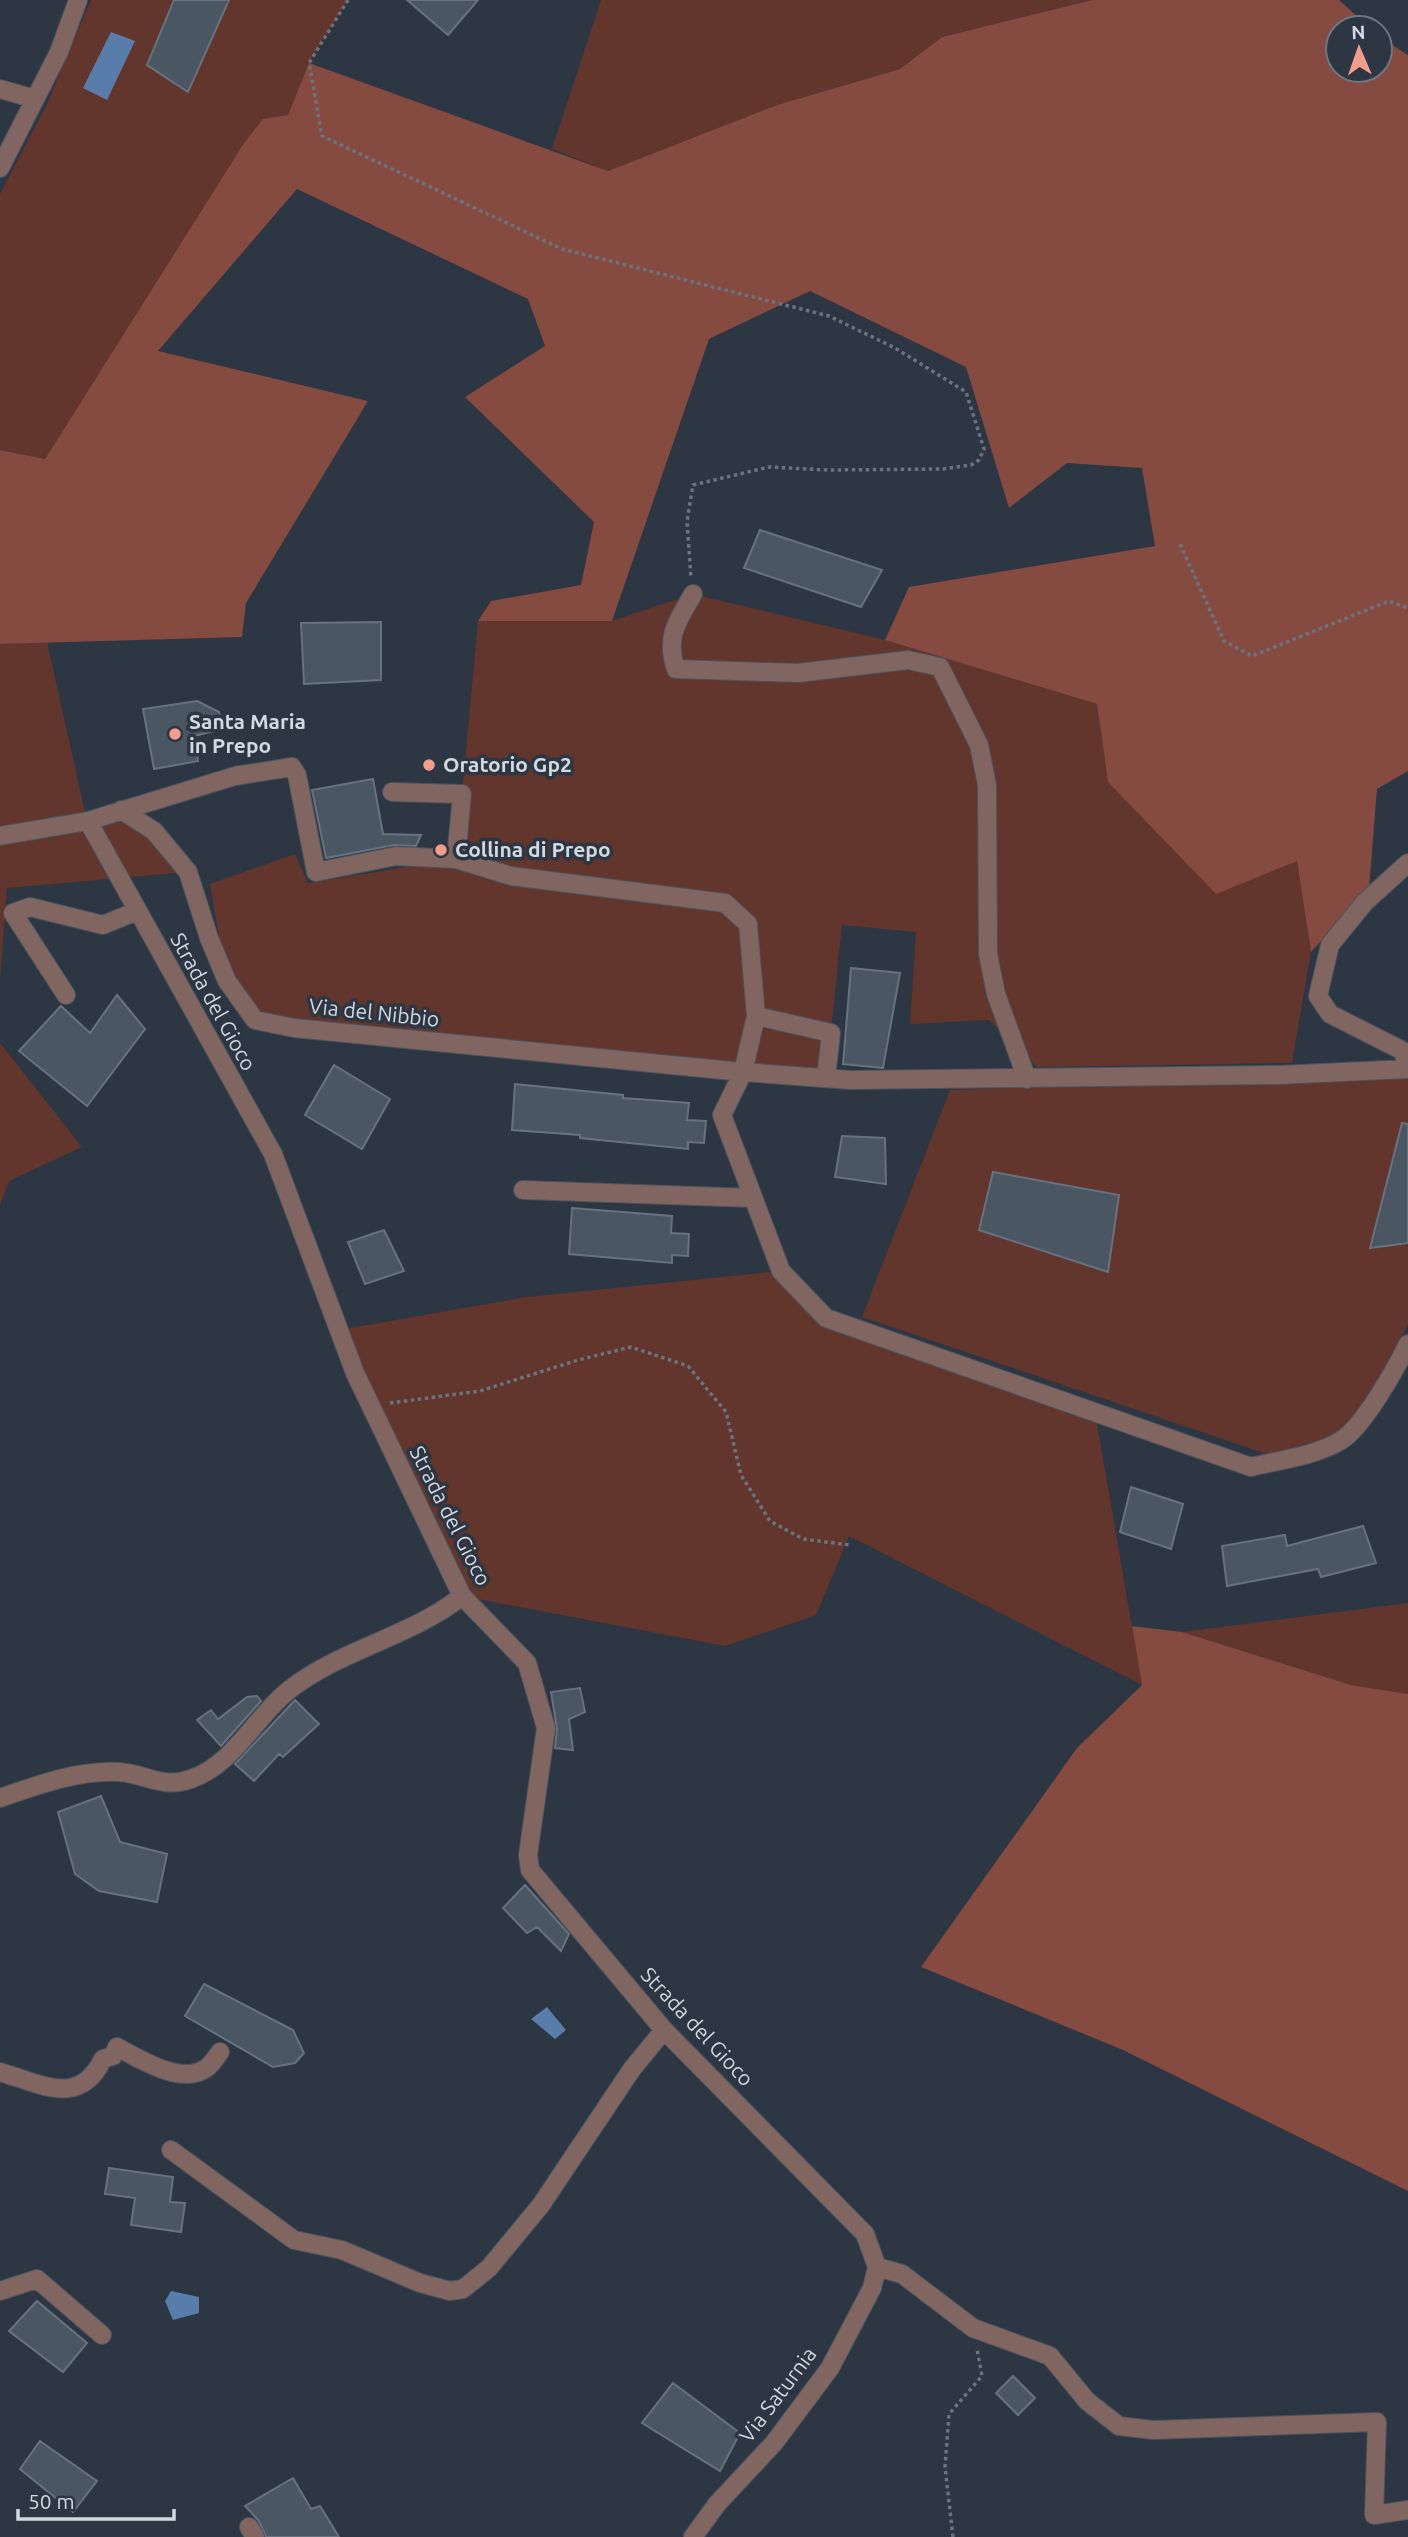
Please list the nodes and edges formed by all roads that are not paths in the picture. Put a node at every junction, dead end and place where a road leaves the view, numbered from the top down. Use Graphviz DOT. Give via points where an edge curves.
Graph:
graph roads {
  1 [pos="78,0"];
  2 [pos="0,89"];
  3 [pos="35,99"];
  4 [pos="0,168"];
  5 [pos="693,594"];
  6 [pos="392,792"];
  7 [pos="121,810"];
  8 [pos="88,821"];
  9 [pos="0,836"];
  10 [pos="456,859"];
  11 [pos="1408,863"];
  12 [pos="137,911"];
  13 [pos="66,995"];
  14 [pos="756,1016"];
  15 [pos="1408,1069"];
  16 [pos="743,1072"];
  17 [pos="826,1078"];
  18 [pos="1027,1079"];
  19 [pos="523,1190"];
  20 [pos="753,1198"];
  21 [pos="1408,1344"];
  22 [pos="462,1596"];
  23 [pos="0,1798"];
  24 [pos="664,2030"];
  25 [pos="220,2052"];
  26 [pos="0,2072"];
  27 [pos="170,2150"];
  28 [pos="877,2267"];
  29 [pos="0,2291"];
  30 [pos="102,2335"];
  31 [pos="1408,2510"];
  32 [pos="693,2537"];
  1 -- 3 [label="street"];
  2 -- 3 [label="street"];
  3 -- 4 [label="street"];
  5 -- 18 [label="street" via="673,629 670,652 676,669 798,673 908,660 940,667 979,745 987,785 988,954 996,994"];
  6 -- 10 [label="street" via="462,794"];
  7 -- 8 [label="street"];
  7 -- 10 [label="street" via="235,776 292,767 316,872 396,856"];
  7 -- 16 [label="street, Via del Nibbio" via="154,831 188,873 227,981 255,1020 294,1028"];
  8 -- 9 [label="street"];
  8 -- 12 [label="street, Strada del Gioco"];
  10 -- 14 [label="street" via="511,876 725,903 748,924"];
  11 -- 15 [label="street" via="1365,902 1330,944 1318,996 1330,1014 1403,1051"];
  12 -- 13 [label="street" via="103,925 30,907 13,913"];
  12 -- 22 [label="street, Strada del Gioco" via="273,1154 355,1373"];
  14 -- 16 [label="street"];
  14 -- 17 [label="street" via="831,1033"];
  15 -- 18 [label="street, Via del Nibbio"];
  16 -- 17 [label="street, Via del Nibbio"];
  16 -- 20 [label="street" via="722,1115"];
  17 -- 18 [label="street, Via del Nibbio"];
  19 -- 20 [label="street"];
  20 -- 21 [label="street" via="781,1271 826,1318 1251,1466 1297,1457 1342,1440 1386,1386"];
  22 -- 23 [label="street" via="289,1690 222,1761 194,1779 171,1784 120,1772 68,1777"];
  22 -- 24 [label="street, Strada del Gioco" via="527,1663 538,1694 546,1728 528,1855 530,1870"];
  24 -- 27 [label="street" via="632,2069 541,2206 489,2268 463,2289 450,2291 420,2283 342,2250 294,2240"];
  24 -- 28 [label="street, Strada del Gioco" via="865,2234"];
  25 -- 26 [label="street" via="205,2070 181,2074 117,2048 113,2056 103,2059 94,2078 78,2087 60,2089"];
  28 -- 31 [label="street" via="902,2274 973,2328 1050,2356 1087,2401 1119,2426 1153,2430 1377,2423 1374,2515"];
  28 -- 32 [label="street, Via Saturnia" via="872,2288 830,2368 774,2443"];
  29 -- 30 [label="street" via="37,2279"];
}
